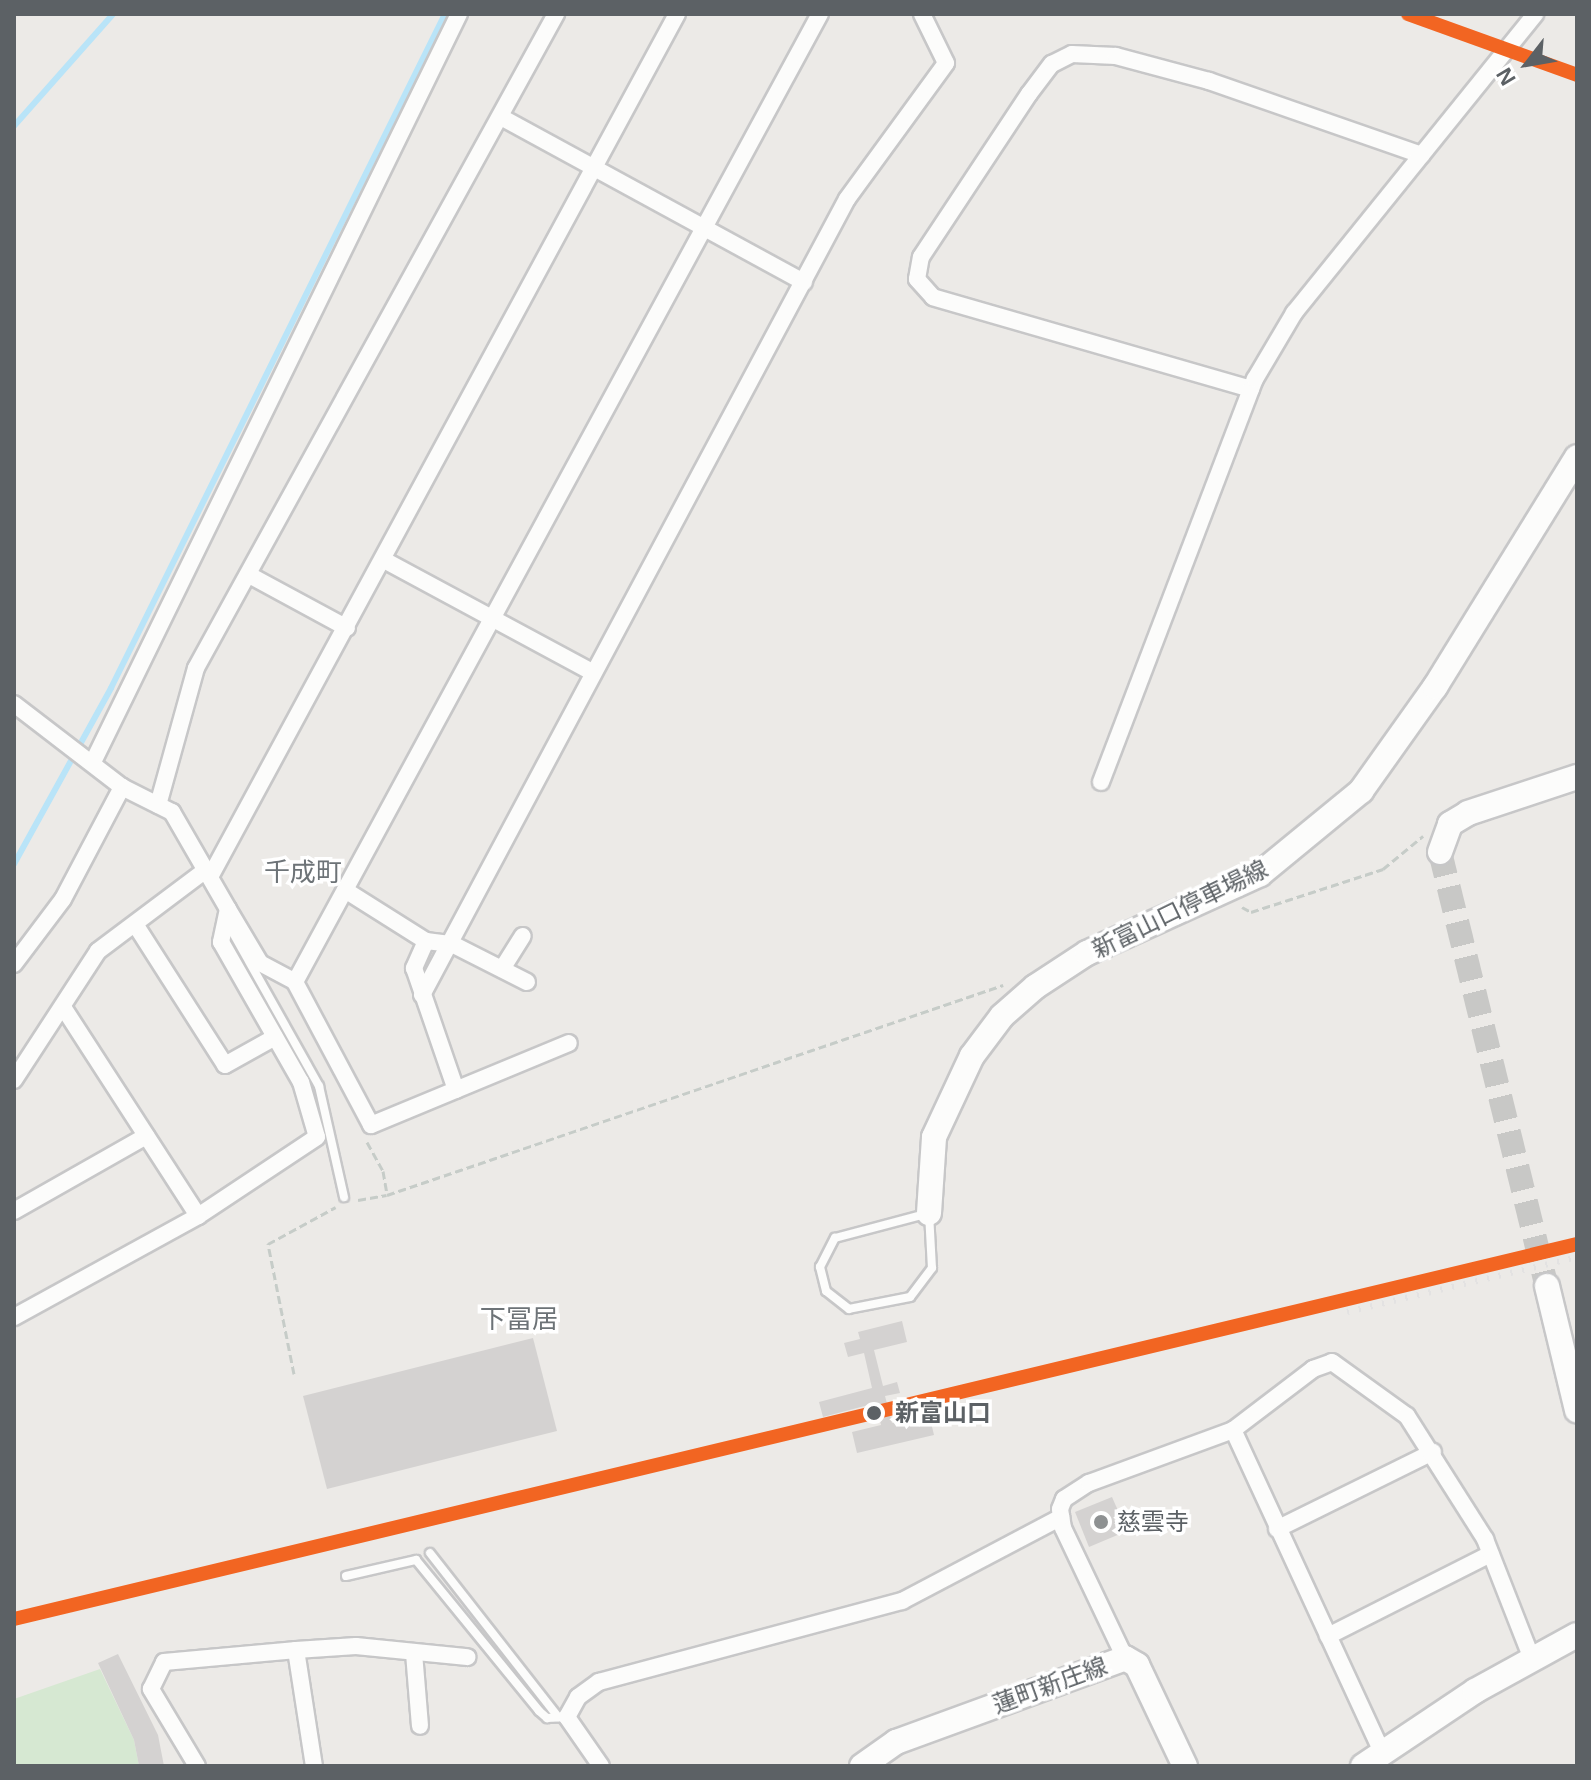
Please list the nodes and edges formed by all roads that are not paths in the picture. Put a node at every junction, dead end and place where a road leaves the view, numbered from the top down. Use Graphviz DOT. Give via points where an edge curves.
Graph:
graph roads {
  1 [pos="459,14"];
  2 [pos="556,14"];
  3 [pos="677,14"];
  4 [pos="820,14"];
  5 [pos="922,14"];
  6 [pos="1535,14"];
  7 [pos="501,117"];
  8 [pos="1421,155"];
  9 [pos="595,168"];
  10 [pos="701,225"];
  11 [pos="804,282"];
  12 [pos="1251,389"];
  13 [pos="1577,457"];
  14 [pos="384,560"];
  15 [pos="251,576"];
  16 [pos="493,618"];
  17 [pos="347,628"];
  18 [pos="594,673"];
  19 [pos="14,704"];
  20 [pos="93,762"];
  21 [pos="1577,777"];
  22 [pos="1101,782"];
  23 [pos="122,787"];
  24 [pos="158,805"];
  25 [pos="1440,852"];
  26 [pos="208,874"];
  27 [pos="345,890"];
  28 [pos="227,915"];
  29 [pos="135,924"];
  30 [pos="523,936"];
  31 [pos="426,941"];
  32 [pos="452,944"];
  33 [pos="14,964"];
  34 [pos="502,969"];
  35 [pos="295,982"];
  36 [pos="527,982"];
  37 [pos="422,995"];
  38 [pos="63,1007"];
  39 [pos="275,1037"];
  40 [pos="569,1043"];
  41 [pos="14,1080"];
  42 [pos="456,1090"];
  43 [pos="146,1136"];
  44 [pos="344,1197"];
  45 [pos="14,1211"];
  46 [pos="929,1213"];
  47 [pos="198,1216"];
  48 [pos="1547,1286"];
  49 [pos="14,1317"];
  50 [pos="1577,1410"];
  51 [pos="1233,1430"];
  52 [pos="1433,1452"];
  53 [pos="1061,1517"];
  54 [pos="1277,1529"];
  55 [pos="430,1553"];
  56 [pos="1490,1554"];
  57 [pos="346,1576"];
  58 [pos="1577,1635"];
  59 [pos="1328,1636"];
  60 [pos="296,1650"];
  61 [pos="414,1653"];
  62 [pos="467,1657"];
  63 [pos="1125,1658"];
  64 [pos="1532,1659"];
  65 [pos="563,1717"];
  66 [pos="420,1726"];
  67 [pos="1373,1759"];
  68 [pos="197,1766"];
  69 [pos="314,1766"];
  70 [pos="601,1766"];
  71 [pos="862,1766"];
  72 [pos="1185,1766"];
  1 -- 20 [label="street"];
  2 -- 7 [label="street"];
  3 -- 9 [label="street"];
  4 -- 10 [label="street"];
  5 -- 11 [label="street" via="946,63 847,199"];
  6 -- 8 [label="street"];
  7 -- 9 [label="street"];
  7 -- 15 [label="street"];
  8 -- 12 [label="street" via="1294,313"];
  8 -- 12 [label="street" via="1209,81 1116,56 1072,54 1052,64 1029,94 921,257 917,279 933,297"];
  9 -- 10 [label="street"];
  9 -- 14 [label="street"];
  10 -- 11 [label="street"];
  10 -- 16 [label="street"];
  11 -- 18 [label="street"];
  12 -- 22 [label="street"];
  13 -- 46 [label="main road, 新富山口停車場線" via="1435,687 1361,791 1260,874 1087,953 1035,987 972,1056 934,1137"];
  14 -- 16 [label="street"];
  14 -- 17 [label="street"];
  15 -- 17 [label="street"];
  15 -- 24 [label="street" via="196,668"];
  16 -- 18 [label="street"];
  16 -- 27 [label="street"];
  17 -- 26 [label="street"];
  18 -- 32 [label="street"];
  19 -- 20 [label="street"];
  20 -- 23 [label="street"];
  21 -- 25 [label="main road" via="1468,813 1450,824"];
  23 -- 24 [label="street"];
  23 -- 33 [label="street" via="63,899"];
  24 -- 26 [label="street" via="172,812"];
  26 -- 28 [label="street"];
  26 -- 29 [label="street"];
  27 -- 31 [label="street"];
  27 -- 35 [label="street"];
  28 -- 35 [label="street" via="260,963"];
  28 -- 39 [label="street" via="221,942"];
  28 -- 44 [label="lane" via="319,1086"];
  29 -- 38 [label="street" via="98,951"];
  29 -- 39 [label="street" via="225,1065"];
  30 -- 34 [label="street"];
  31 -- 32 [label="street"];
  31 -- 37 [label="street" via="414,968"];
  32 -- 34 [label="street"];
  32 -- 37 [label="street"];
  34 -- 36 [label="street"];
  35 -- 42 [label="street" via="371,1125"];
  37 -- 42 [label="street"];
  38 -- 41 [label="street"];
  38 -- 43 [label="street"];
  39 -- 47 [label="street" via="301,1082 317,1137"];
  40 -- 42 [label="street"];
  43 -- 45 [label="street"];
  43 -- 47 [label="street"];
  46 -- 46 [label="lane" via="932,1268 910,1297 849,1309 826,1291 820,1267 835,1238"];
  47 -- 49 [label="street"];
  48 -- 50 [label="main road"];
  51 -- 52 [label="street" via="1313,1369 1332,1362 1407,1416"];
  51 -- 53 [label="street" via="1089,1483 1064,1499"];
  51 -- 54 [label="street"];
  52 -- 54 [label="street"];
  52 -- 56 [label="street"];
  53 -- 63 [label="street"];
  53 -- 65 [label="street" via="902,1601 599,1682"];
  54 -- 59 [label="street"];
  55 -- 65 [label="lane"];
  56 -- 59 [label="street"];
  56 -- 64 [label="street"];
  57 -- 65 [label="lane" via="416,1560 539,1711 547,1718"];
  58 -- 64 [label="main road"];
  59 -- 67 [label="street"];
  60 -- 61 [label="street" via="356,1646"];
  60 -- 68 [label="street" via="164,1662 151,1689"];
  60 -- 69 [label="street"];
  61 -- 62 [label="street"];
  61 -- 66 [label="street"];
  63 -- 71 [label="main road, 蓮町新庄線" via="896,1742"];
  63 -- 72 [label="main road, 蓮町新庄線" via="1137,1665"];
  64 -- 67 [label="main road"];
  65 -- 70 [label="street"];
}
